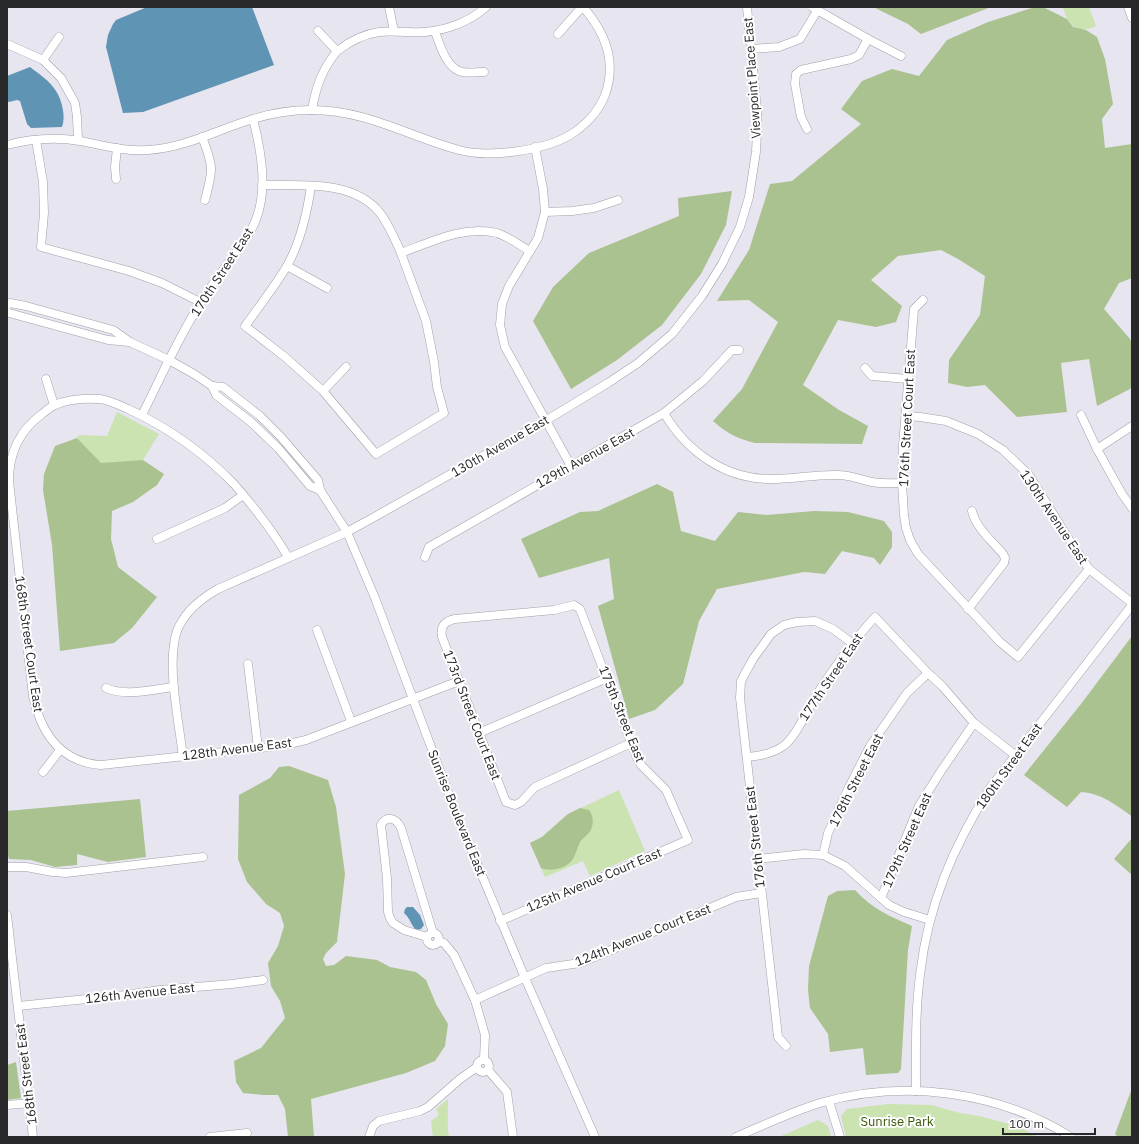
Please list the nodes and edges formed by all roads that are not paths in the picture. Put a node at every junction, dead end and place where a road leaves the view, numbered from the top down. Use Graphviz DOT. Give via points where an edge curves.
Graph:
graph roads {
  1 [pos="389,7"];
  2 [pos="486,7"];
  3 [pos="582,7"];
  4 [pos="747,7"];
  5 [pos="1128,7"];
  6 [pos="814,9"];
  7 [pos="1132,18"];
  8 [pos="318,31"];
  9 [pos="394,31"];
  10 [pos="435,32"];
  11 [pos="558,34"];
  12 [pos="59,37"];
  13 [pos="868,39"];
  14 [pos="7,44"];
  15 [pos="750,49"];
  16 [pos="337,50"];
  17 [pos="901,56"];
  18 [pos="43,60"];
  19 [pos="484,72"];
  20 [pos="312,110"];
  21 [pos="253,119"];
  22 [pos="807,129"];
  23 [pos="202,137"];
  24 [pos="36,140"];
  25 [pos="78,140"];
  26 [pos="7,145"];
  27 [pos="534,147"];
  28 [pos="117,148"];
  29 [pos="116,179"];
  30 [pos="262,185"];
  31 [pos="311,186"];
  32 [pos="748,197"];
  33 [pos="206,200"];
  34 [pos="618,200"];
  35 [pos="545,212"];
  36 [pos="530,251"];
  37 [pos="401,253"];
  38 [pos="287,266"];
  39 [pos="327,288"];
  40 [pos="923,300"];
  41 [pos="200,302"];
  42 [pos="8,306"];
  43 [pos="130,342"];
  44 [pos="739,350"];
  45 [pos="169,360"];
  46 [pos="346,367"];
  47 [pos="865,368"];
  48 [pos="46,379"];
  49 [pos="908,379"];
  50 [pos="323,391"];
  51 [pos="54,405"];
  52 [pos="664,414"];
  53 [pos="142,415"];
  54 [pos="1081,415"];
  55 [pos="906,416"];
  56 [pos="545,421"];
  57 [pos="1132,426"];
  58 [pos="1097,450"];
  59 [pos="571,466"];
  60 [pos="902,483"];
  61 [pos="243,495"];
  62 [pos="1132,508"];
  63 [pos="972,511"];
  64 [pos="347,532"];
  65 [pos="157,539"];
  66 [pos="288,557"];
  67 [pos="425,557"];
  68 [pos="1089,569"];
  69 [pos="1132,604"];
  70 [pos="968,609"];
  71 [pos="442,627"];
  72 [pos="317,630"];
  73 [pos="852,643"];
  74 [pos="248,664"];
  75 [pos="928,673"];
  76 [pos="607,678"];
  77 [pos="459,681"];
  78 [pos="174,687"];
  79 [pos="106,688"];
  80 [pos="413,698"];
  81 [pos="351,721"];
  82 [pos="974,723"];
  83 [pos="479,733"];
  84 [pos="632,743"];
  85 [pos="258,748"];
  86 [pos="60,750"];
  87 [pos="1015,755"];
  88 [pos="182,756"];
  89 [pos="747,757"];
  90 [pos="42,772"];
  91 [pos="688,840"];
  92 [pos="823,855"];
  93 [pos="203,857"];
  94 [pos="758,859"];
  95 [pos="7,868"];
  96 [pos="761,893"];
  97 [pos="881,898"];
  98 [pos="7,919"];
  99 [pos="930,920"];
  100 [pos="500,921"];
  101 [pos="430,935"];
  102 [pos="525,978"];
  103 [pos="263,980"];
  104 [pos="475,1000"];
  105 [pos="18,1006"];
  106 [pos="786,1046"];
  107 [pos="484,1060"];
  108 [pos="477,1067"];
  109 [pos="488,1070"];
  110 [pos="916,1091"];
  111 [pos="830,1101"];
  112 [pos="30,1103"];
  113 [pos="7,1105"];
  114 [pos="247,1133"];
  115 [pos="33,1137"];
  116 [pos="210,1137"];
  117 [pos="369,1137"];
  118 [pos="513,1137"];
  119 [pos="595,1137"];
  120 [pos="736,1137"];
  121 [pos="840,1137"];
  122 [pos="1071,1137"];
  1 -- 9 [label="street"];
  2 -- 10 [label="street" via="455,25"];
  3 -- 11 [label="street"];
  3 -- 27 [label="street" via="601,30 607,47 607,89 601,104 590,119 570,135"];
  4 -- 15 [label="street, Viewpoint Place East"];
  5 -- 7 [label="street"];
  6 -- 13 [label="street"];
  6 -- 15 [label="street" via="800,39 779,47"];
  8 -- 16 [label="street"];
  9 -- 10 [label="street"];
  9 -- 16 [label="street" via="377,32"];
  10 -- 19 [label="street" via="455,69"];
  12 -- 18 [label="street"];
  13 -- 17 [label="street"];
  13 -- 22 [label="street" via="855,57 800,70 796,74 800,117"];
  14 -- 18 [label="street"];
  15 -- 32 [label="street, Viewpoint Place East" via="757,132"];
  16 -- 20 [label="street" via="320,76"];
  18 -- 25 [label="street" via="61,78 75,103"];
  20 -- 21 [label="street" via="281,112"];
  20 -- 27 [label="street" via="374,119 460,150 486,154 507,153"];
  21 -- 23 [label="street"];
  21 -- 30 [label="street, 170th Street East" via="260,143"];
  23 -- 28 [label="street" via="172,147 148,150"];
  23 -- 33 [label="street" via="212,166"];
  24 -- 25 [label="street"];
  24 -- 26 [label="street"];
  24 -- 41 [label="street" via="43,182 41,247 129,271 162,283"];
  25 -- 28 [label="street"];
  27 -- 35 [label="street"];
  28 -- 29 [label="street"];
  30 -- 31 [label="street"];
  30 -- 41 [label="street, 170th Street East" via="256,217 250,231"];
  31 -- 37 [label="street" via="342,190 367,200 387,224"];
  31 -- 38 [label="street" via="308,210 300,238"];
  32 -- 56 [label="street, 130th Avenue East" via="740,226 722,264 702,296 672,334 638,363"];
  34 -- 35 [label="street" via="594,208"];
  35 -- 36 [label="street" via="538,238"];
  36 -- 37 [label="street" via="510,239 483,231 443,237"];
  36 -- 56 [label="street" via="509,286 502,304 500,325 505,347"];
  37 -- 50 [label="street" via="426,321 437,388 444,413 376,454"];
  38 -- 39 [label="street"];
  38 -- 50 [label="street" via="245,326"];
  40 -- 49 [label="street, 176th Street Court East" via="914,309"];
  41 -- 45 [label="street, 170th Street East"];
  42 -- 43 [label="street" via="26,306 113,330"];
  42 -- 43 [label="street" via="9,313 108,340"];
  43 -- 45 [label="street, Sunrise Boulevard East"];
  44 -- 52 [label="street, 129th Avenue East" via="732,350 703,382"];
  45 -- 53 [label="street, 170th Street East"];
  45 -- 64 [label="street, Sunrise Boulevard East" via="212,386 223,387 260,416 318,480 320,490"];
  46 -- 50 [label="street"];
  47 -- 49 [label="street" via="872,376"];
  48 -- 51 [label="street"];
  49 -- 55 [label="street, 176th Street Court East"];
  51 -- 53 [label="street" via="66,401 100,399"];
  51 -- 86 [label="street, 168th Street Court East" via="33,421 20,437 12,457 9,475 33,696 40,721"];
  52 -- 59 [label="street, 129th Avenue East"];
  52 -- 60 [label="street" via="691,448 714,465 740,475 770,479 840,475 873,482"];
  53 -- 61 [label="street" via="199,453 222,472"];
  54 -- 58 [label="street"];
  55 -- 60 [label="street, 176th Street Court East"];
  55 -- 68 [label="street, 130th Avenue East" via="946,421 978,434 1004,450 1029,475"];
  56 -- 59 [label="street"];
  56 -- 64 [label="street, 130th Avenue East"];
  57 -- 58 [label="street"];
  58 -- 62 [label="street"];
  59 -- 67 [label="street, 129th Avenue East" via="429,547"];
  60 -- 70 [label="street, 176th Street Court East" via="904,515 910,540 918,554"];
  61 -- 65 [label="street" via="225,508"];
  61 -- 66 [label="street"];
  63 -- 70 [label="street" via="979,526 1005,558 1004,563"];
  64 -- 66 [label="street, 130th Avenue East"];
  64 -- 80 [label="street, Sunrise Boulevard East"];
  66 -- 78 [label="street, 130th Avenue East" via="218,589 195,605 182,620 174,642"];
  68 -- 69 [label="street, 130th Avenue East"];
  68 -- 70 [label="street, 176th Street Court East" via="1018,657"];
  69 -- 87 [label="street, 180th Street East"];
  71 -- 76 [label="street, 175th Street East" via="449,620 554,610 574,605 580,609"];
  71 -- 77 [label="street, 173rd Street Court East" via="442,637"];
  72 -- 81 [label="street"];
  73 -- 75 [label="street, 177th Street East" via="875,617"];
  73 -- 89 [label="street, 177th Street East" via="818,691 790,740 782,748 767,754"];
  73 -- 89 [label="street, 176th Street East" via="833,629 815,621 784,625 771,634 757,652 742,680 740,698"];
  74 -- 85 [label="street"];
  75 -- 82 [label="street"];
  75 -- 92 [label="street, 178th Street East" via="907,693 870,746 828,833"];
  76 -- 83 [label="street"];
  76 -- 84 [label="street, 175th Street East"];
  77 -- 80 [label="street, 128th Avenue East"];
  77 -- 83 [label="street, 173rd Street Court East"];
  78 -- 79 [label="street" via="122,692"];
  78 -- 88 [label="street"];
  80 -- 81 [label="street, 128th Avenue East"];
  80 -- 100 [label="street, Sunrise Boulevard East"];
  81 -- 85 [label="street, 128th Avenue East" via="306,740"];
  82 -- 87 [label="street"];
  82 -- 97 [label="street, 179th Street East" via="919,806"];
  83 -- 84 [label="street, 173rd Street Court East" via="506,802 515,806 535,787"];
  84 -- 91 [label="street, 175th Street East" via="641,765 666,790"];
  85 -- 88 [label="street, 128th Avenue East"];
  86 -- 88 [label="street, 128th Avenue East" via="80,760 101,765"];
  86 -- 90 [label="street"];
  87 -- 99 [label="street, 180th Street East" via="972,815 960,838 942,880"];
  89 -- 94 [label="street, 176th Street East"];
  91 -- 100 [label="street, 125th Avenue Court East"];
  92 -- 94 [label="street" via="804,854"];
  92 -- 97 [label="street" via="845,866"];
  93 -- 95 [label="street" via="66,873 26,867"];
  94 -- 96 [label="street, 176th Street East"];
  96 -- 102 [label="street, 124th Avenue Court East" via="736,897 580,964 546,968"];
  96 -- 106 [label="street, 176th Street East" via="778,1037"];
  97 -- 99 [label="street" via="904,912"];
  98 -- 105 [label="street, 168th Street East"];
  99 -- 110 [label="street, 180th Street East" via="917,1001"];
  100 -- 102 [label="street, Sunrise Boulevard East"];
  101 -- 101 [label="street" via="398,927 388,912 381,825 386,819 394,819 400,825"];
  101 -- 104 [label="street" via="427,941 430,944 438,941 444,943 454,955"];
  102 -- 104 [label="street, 124th Avenue Court East"];
  102 -- 119 [label="street, Sunrise Boulevard East"];
  103 -- 105 [label="street, 126th Avenue East"];
  104 -- 107 [label="street" via="485,1034"];
  105 -- 112 [label="street, 168th Street East"];
  107 -- 108 [label="street" via="479,1062"];
  107 -- 109 [label="street" via="490,1066"];
  108 -- 109 [label="street" via="481,1072"];
  108 -- 117 [label="street" via="428,1108 379,1121 373,1126"];
  109 -- 118 [label="street" via="507,1092"];
  110 -- 111 [label="street" via="879,1092"];
  110 -- 122 [label="street" via="945,1093 1008,1107"];
  111 -- 120 [label="street" via="783,1116"];
  111 -- 121 [label="street"];
  112 -- 113 [label="street"];
  112 -- 115 [label="street, 168th Street East"];
  114 -- 116 [label="street"];
}
